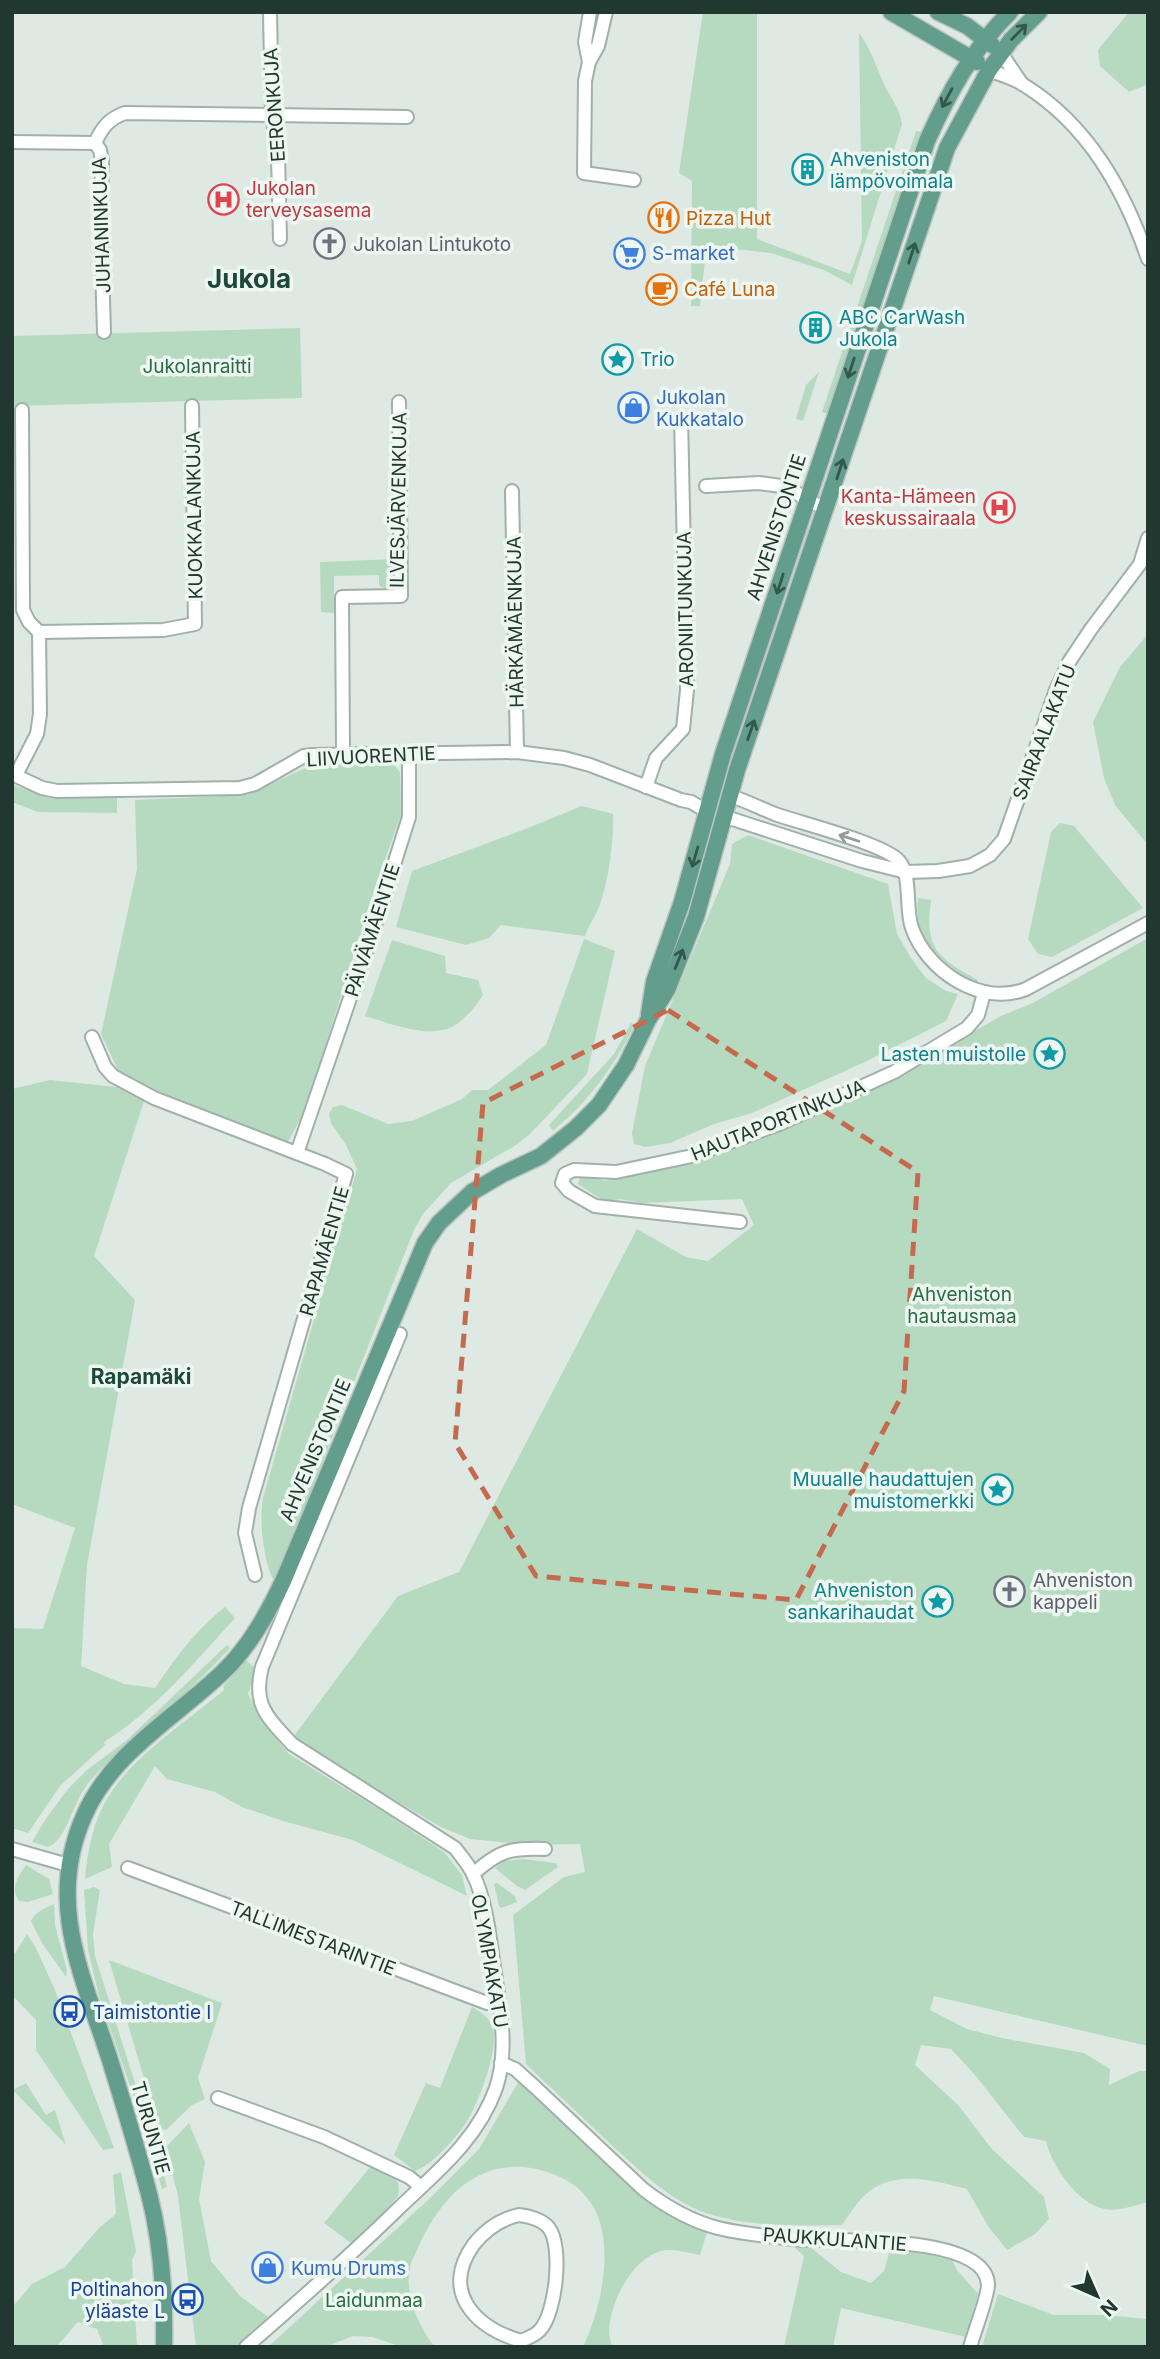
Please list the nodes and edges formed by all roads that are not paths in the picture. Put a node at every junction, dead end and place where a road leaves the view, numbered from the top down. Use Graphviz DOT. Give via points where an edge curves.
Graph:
graph roads {
  1 [pos="270,12"];
  2 [pos="590,12"];
  3 [pos="606,12"];
  4 [pos="891,12"];
  5 [pos="938,12"];
  6 [pos="1010,12"];
  7 [pos="1039,12"];
  8 [pos="985,38"];
  9 [pos="1001,53"];
  10 [pos="971,57"];
  11 [pos="589,62"];
  12 [pos="989,70"];
  13 [pos="1023,84"];
  14 [pos="271,114"];
  15 [pos="407,117"];
  16 [pos="12,142"];
  17 [pos="95,143"];
  18 [pos="635,180"];
  19 [pos="279,239"];
  20 [pos="1148,259"];
  21 [pos="104,331"];
  22 [pos="400,401"];
  23 [pos="192,406"];
  24 [pos="22,410"];
  25 [pos="681,418"];
  26 [pos="706,486"];
  27 [pos="512,491"];
  28 [pos="807,501"];
  29 [pos="827,508"];
  30 [pos="1148,538"];
  31 [pos="17,542"];
  32 [pos="39,632"];
  33 [pos="517,752"];
  34 [pos="343,754"];
  35 [pos="409,754"];
  36 [pos="14,774"];
  37 [pos="646,787"];
  38 [pos="713,791"];
  39 [pos="731,796"];
  40 [pos="691,802"];
  41 [pos="708,812"];
  42 [pos="726,817"];
  43 [pos="906,872"];
  44 [pos="1148,923"];
  45 [pos="984,993"];
  46 [pos="648,1020"];
  47 [pos="92,1037"];
  48 [pos="297,1153"];
  49 [pos="740,1222"];
  50 [pos="400,1334"];
  51 [pos="255,1575"];
  52 [pos="12,1849"];
  53 [pos="545,1849"];
  54 [pos="68,1865"];
  55 [pos="128,1868"];
  56 [pos="473,1874"];
  57 [pos="69,1927"];
  58 [pos="499,2002"];
  59 [pos="502,2063"];
  60 [pos="218,2098"];
  61 [pos="421,2187"];
  62 [pos="501,2341"];
  63 [pos="164,2347"];
  64 [pos="246,2347"];
  65 [pos="971,2347"];
  1 -- 14 [label="street, EERONKUJA"];
  2 -- 11 [label="street" via="585,42"];
  3 -- 11 [label="street"];
  4 -- 10 [label="main road"];
  5 -- 8 [label="main road"];
  6 -- 8 [label="main road, AHVENISTONTIE"];
  9 -- 7 [label="main road, AHVENISTONTIE, one-way"];
  8 -- 9 [label="main road"];
  8 -- 10 [label="main road, AHVENISTONTIE"];
  9 -- 12 [label="main road, AHVENISTONTIE"];
  9 -- 13 [label="street"];
  10 -- 12 [label="main road"];
  10 -- 28 [label="main road, AHVENISTONTIE, one-way" via="926,141"];
  11 -- 18 [label="street" via="584,173"];
  12 -- 13 [label="street"];
  29 -- 12 [label="main road, AHVENISTONTIE, one-way" via="947,148"];
  13 -- 20 [label="street" via="1092,145 1136,225"];
  14 -- 15 [label="street, JUHANINKUJA"];
  14 -- 17 [label="street, JUHANINKUJA" via="125,113 112,118"];
  14 -- 19 [label="street, EERONKUJA" via="278,155"];
  16 -- 17 [label="street"];
  17 -- 21 [label="street, JUHANINKUJA" via="102,160"];
  22 -- 34 [label="street, ILVESJÄRVENKUJA" via="401,596 342,597"];
  23 -- 32 [label="street, KUOKKALANKUJA" via="195,624 163,630"];
  24 -- 31 [label="street"];
  25 -- 37 [label="street, ARONIITUNKUJA" via="687,690 683,729 656,758"];
  26 -- 28 [label="street" via="781,486"];
  27 -- 33 [label="street, HÄRKÄMÄENKUJA"];
  28 -- 29 [label="street"];
  28 -- 38 [label="main road, AHVENISTONTIE, one-way"];
  39 -- 29 [label="main road, AHVENISTONTIE, one-way"];
  30 -- 43 [label="street, SAIRAALAKATU" via="1140,564 1069,662 1004,839 990,855 970,866"];
  31 -- 32 [label="street" via="23,610"];
  32 -- 36 [label="street" via="37,734"];
  33 -- 35 [label="street, LIIVUORENTIE"];
  33 -- 37 [label="street, LIIVUORENTIE" via="590,765"];
  34 -- 35 [label="street, LIIVUORENTIE"];
  34 -- 36 [label="street, LIIVUORENTIE" via="304,756 240,788 57,791"];
  35 -- 48 [label="street, PÄIVÄMÄENTIE" via="409,817"];
  37 -- 40 [label="street, LIIVUORENTIE"];
  38 -- 39 [label="main road"];
  38 -- 40 [label="street"];
  38 -- 41 [label="main road, AHVENISTONTIE"];
  39 -- 42 [label="main road, AHVENISTONTIE"];
  43 -- 39 [label="street, one-way" via="898,859 884,851"];
  40 -- 41 [label="street, LIIVUORENTIE"];
  41 -- 42 [label="main road"];
  41 -- 46 [label="main road, AHVENISTONTIE, one-way" via="654,982"];
  42 -- 43 [label="street, SAIRAALAKATU"];
  46 -- 42 [label="main road, AHVENISTONTIE, one-way" via="667,990 696,917"];
  43 -- 45 [label="street" via="911,927 926,954 942,972"];
  44 -- 45 [label="street" via="1026,989 1006,995"];
  45 -- 49 [label="street, HAUTAPORTINKUJA" via="978,1015 967,1028 894,1072 779,1124 692,1156 615,1172 574,1170 565,1174 562,1183 595,1206"];
  46 -- 54 [label="main road, AHVENISTONTIE" via="599,1105 541,1156 472,1192 425,1243 261,1624 225,1670 117,1765 85,1814"];
  47 -- 48 [label="street, RAPAMÄENTIE" via="113,1076 154,1098"];
  48 -- 51 [label="street, RAPAMÄENTIE" via="346,1174 249,1508 245,1534"];
  50 -- 56 [label="street, OLYMPIAKATU" via="262,1667 258,1687 273,1723 292,1744 455,1848"];
  52 -- 54 [label="street"];
  53 -- 56 [label="street" via="507,1850"];
  54 -- 57 [label="main road, AHVENISTONTIE"];
  55 -- 58 [label="street, TALLIMESTARINTIE" via="487,2003"];
  56 -- 58 [label="street, OLYMPIAKATU" via="481,1895"];
  57 -- 63 [label="main road, TURUNTIE" via="149,2196 165,2296"];
  58 -- 59 [label="street, OLYMPIAKATU"];
  59 -- 61 [label="street, OLYMPIAKATU" via="496,2089 475,2131"];
  59 -- 65 [label="street, PAUKKULANTIE" via="515,2069 643,2189 701,2221 718,2228 793,2239 892,2241 974,2261 988,2285"];
  60 -- 61 [label="street" via="324,2137"];
  61 -- 64 [label="street, OLYMPIAKATU"];
  62 -- 62 [label="street" via="521,2341 540,2331 555,2284 557,2252 551,2232 527,2216 497,2223 479,2238 462,2266 461,2289 468,2308"];
}
